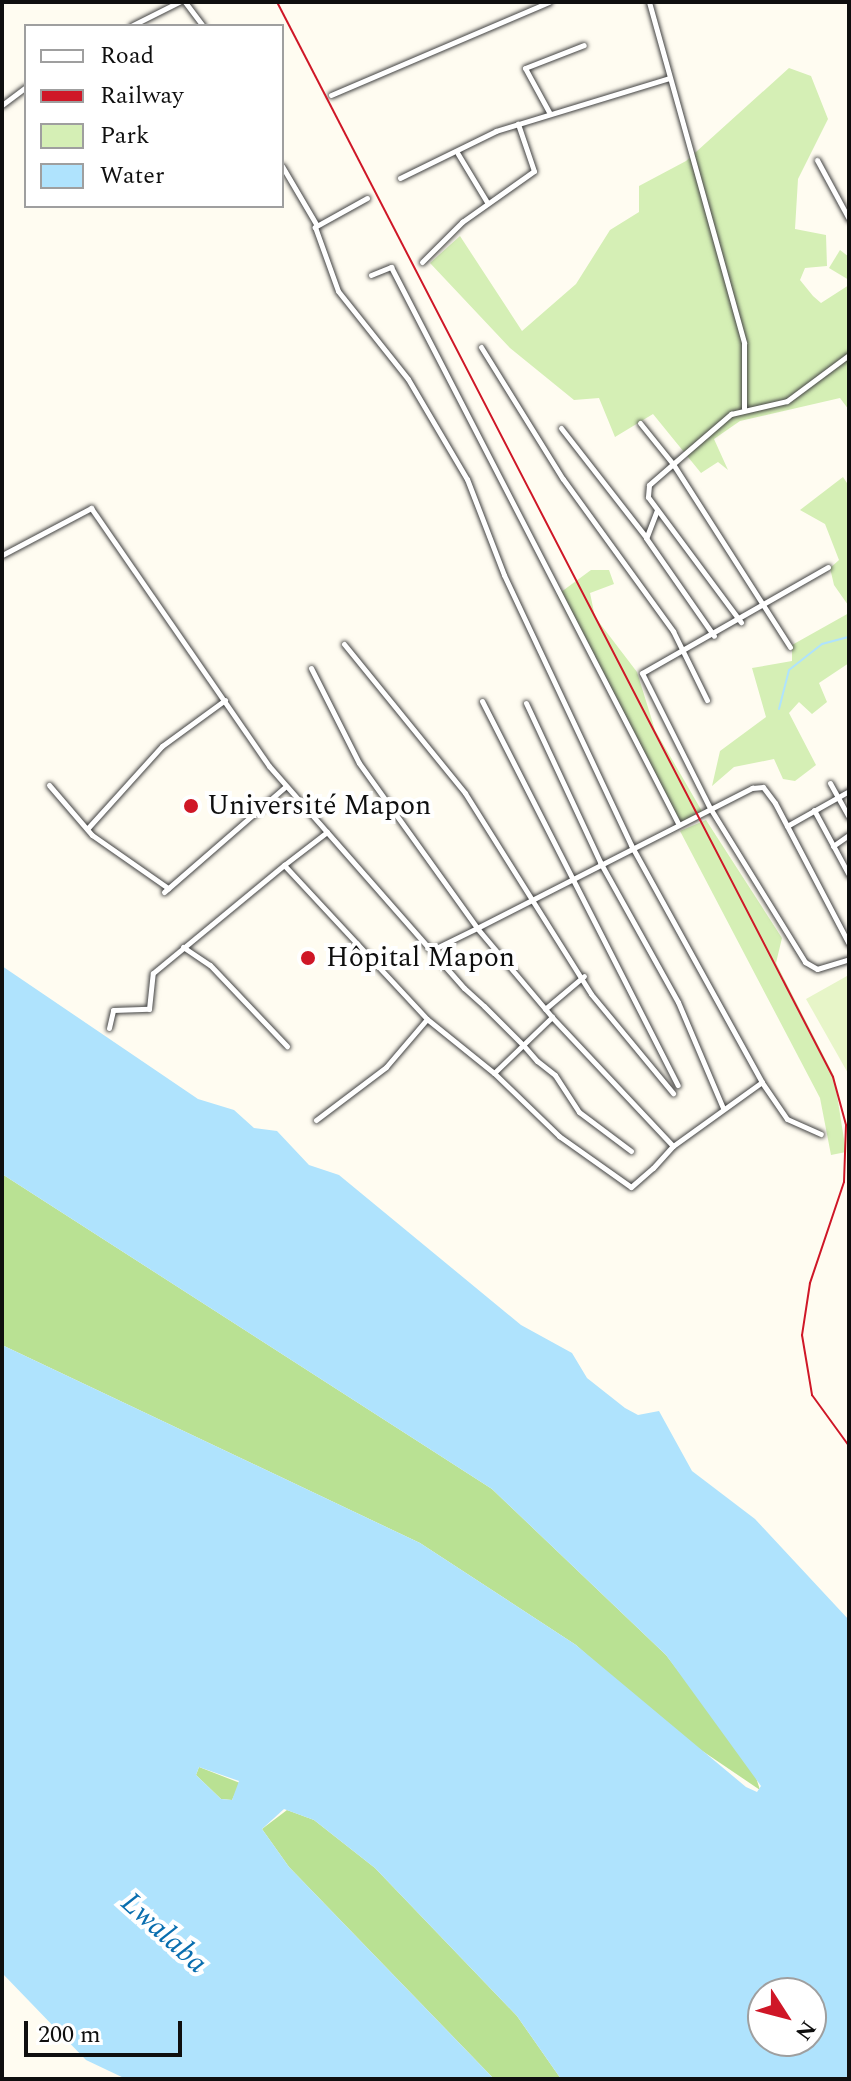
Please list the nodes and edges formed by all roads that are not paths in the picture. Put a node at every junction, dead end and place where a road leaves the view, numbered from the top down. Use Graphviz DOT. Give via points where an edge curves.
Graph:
graph roads {
  1 [pos="182,2"];
  2 [pos="549,2"];
  3 [pos="649,2"];
  4 [pos="135,24"];
  5 [pos="201,24"];
  6 [pos="584,45"];
  7 [pos="669,78"];
  8 [pos="24,88"];
  9 [pos="331,95"];
  10 [pos="2,105"];
  11 [pos="549,112"];
  12 [pos="518,124"];
  13 [pos="458,154"];
  14 [pos="817,160"];
  15 [pos="284,169"];
  16 [pos="400,178"];
  17 [pos="367,198"];
  18 [pos="487,202"];
  19 [pos="849,219"];
  20 [pos="316,224"];
  21 [pos="422,262"];
  22 [pos="371,275"];
  23 [pos="481,347"];
  24 [pos="849,355"];
  25 [pos="744,408"];
  26 [pos="640,423"];
  27 [pos="561,428"];
  28 [pos="673,464"];
  29 [pos="657,510"];
  30 [pos="646,538"];
  31 [pos="2,555"];
  32 [pos="828,567"];
  33 [pos="769,605"];
  34 [pos="741,622"];
  35 [pos="714,636"];
  36 [pos="344,644"];
  37 [pos="790,647"];
  38 [pos="684,650"];
  39 [pos="311,668"];
  40 [pos="225,700"];
  41 [pos="707,700"];
  42 [pos="482,701"];
  43 [pos="526,703"];
  44 [pos="830,783"];
  45 [pos="49,785"];
  46 [pos="285,787"];
  47 [pos="849,791"];
  48 [pos="838,797"];
  49 [pos="710,808"];
  50 [pos="814,810"];
  51 [pos="849,817"];
  52 [pos="678,823"];
  53 [pos="787,826"];
  54 [pos="87,829"];
  55 [pos="327,832"];
  56 [pos="849,835"];
  57 [pos="631,845"];
  58 [pos="833,846"];
  59 [pos="600,862"];
  60 [pos="284,865"];
  61 [pos="849,875"];
  62 [pos="569,879"];
  63 [pos="532,900"];
  64 [pos="477,928"];
  65 [pos="849,944"];
  66 [pos="183,947"];
  67 [pos="432,950"];
  68 [pos="849,959"];
  69 [pos="584,976"];
  70 [pos="545,1009"];
  71 [pos="552,1017"];
  72 [pos="427,1019"];
  73 [pos="109,1028"];
  74 [pos="523,1045"];
  75 [pos="287,1046"];
  76 [pos="494,1073"];
  77 [pos="763,1084"];
  78 [pos="678,1085"];
  79 [pos="673,1093"];
  80 [pos="723,1109"];
  81 [pos="316,1120"];
  82 [pos="821,1134"];
  83 [pos="673,1146"];
  84 [pos="631,1151"];
  1 -- 4 [label="street"];
  1 -- 5 [label="street"];
  2 -- 9 [label="street"];
  3 -- 7 [label="street"];
  6 -- 11 [label="street" via="525,68"];
  7 -- 11 [label="street"];
  7 -- 25 [label="street" via="744,343"];
  8 -- 10 [label="street"];
  11 -- 12 [label="street"];
  12 -- 13 [label="street"];
  12 -- 18 [label="street" via="535,169"];
  13 -- 16 [label="street"];
  13 -- 18 [label="street"];
  14 -- 19 [label="street"];
  15 -- 20 [label="street"];
  17 -- 20 [label="street"];
  18 -- 21 [label="street"];
  20 -- 57 [label="street" via="338,291 408,379 482,509 504,575"];
  22 -- 52 [label="street" via="391,267"];
  23 -- 38 [label="street"];
  24 -- 25 [label="street" via="787,401"];
  25 -- 28 [label="street"];
  26 -- 28 [label="street"];
  27 -- 30 [label="street"];
  28 -- 29 [label="street" via="648,487"];
  28 -- 33 [label="street"];
  29 -- 30 [label="street"];
  29 -- 34 [label="street"];
  30 -- 35 [label="street"];
  31 -- 40 [label="street" via="91,508"];
  32 -- 33 [label="street"];
  33 -- 34 [label="street"];
  33 -- 37 [label="street"];
  34 -- 35 [label="street"];
  35 -- 38 [label="street"];
  36 -- 63 [label="street" via="465,793"];
  38 -- 41 [label="street"];
  38 -- 49 [label="street" via="643,677"];
  39 -- 64 [label="street" via="359,763"];
  40 -- 46 [label="street"];
  40 -- 54 [label="street" via="162,746"];
  42 -- 62 [label="street"];
  43 -- 59 [label="street"];
  44 -- 48 [label="street"];
  45 -- 54 [label="street"];
  46 -- 54 [label="street" via="166,890"];
  46 -- 55 [label="street"];
  47 -- 48 [label="street"];
  48 -- 50 [label="street"];
  48 -- 51 [label="street"];
  49 -- 52 [label="street"];
  49 -- 53 [label="street" via="763,787"];
  49 -- 68 [label="street" via="805,962 817,969"];
  50 -- 53 [label="street"];
  50 -- 58 [label="street"];
  52 -- 57 [label="street"];
  53 -- 65 [label="street"];
  55 -- 60 [label="street"];
  55 -- 67 [label="street"];
  56 -- 58 [label="street"];
  57 -- 59 [label="street"];
  57 -- 77 [label="street"];
  58 -- 61 [label="street"];
  59 -- 62 [label="street"];
  59 -- 80 [label="street" via="678,1002"];
  60 -- 66 [label="street"];
  60 -- 72 [label="street"];
  62 -- 63 [label="street"];
  62 -- 78 [label="street"];
  63 -- 64 [label="street"];
  63 -- 69 [label="street"];
  64 -- 67 [label="street"];
  64 -- 70 [label="street"];
  66 -- 73 [label="street" via="153,973 149,1009 113,1010"];
  66 -- 75 [label="street" via="210,965"];
  67 -- 74 [label="street"];
  69 -- 70 [label="street"];
  69 -- 79 [label="street" via="633,1053"];
  70 -- 71 [label="street"];
  71 -- 74 [label="street"];
  71 -- 83 [label="street"];
  72 -- 76 [label="street"];
  72 -- 81 [label="street" via="386,1067"];
  74 -- 76 [label="street"];
  74 -- 84 [label="street" via="579,1112"];
  76 -- 83 [label="street" via="557,1134 631,1187"];
  77 -- 80 [label="street"];
  77 -- 82 [label="street" via="787,1119"];
  80 -- 83 [label="street"];
}
